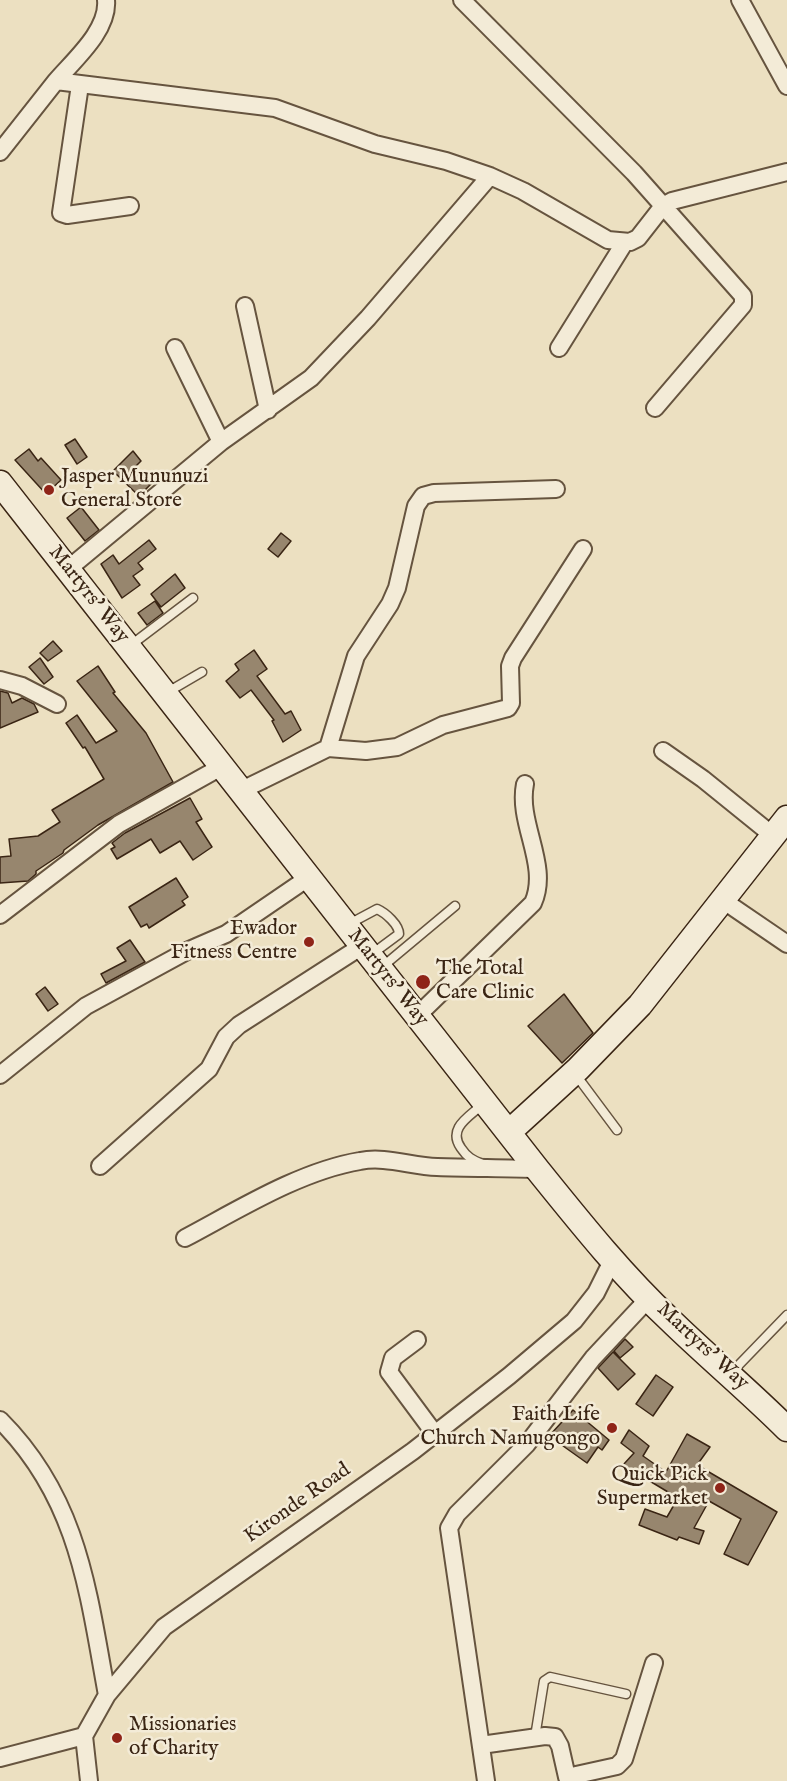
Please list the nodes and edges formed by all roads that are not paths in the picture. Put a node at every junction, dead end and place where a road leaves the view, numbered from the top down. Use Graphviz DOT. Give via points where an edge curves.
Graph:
graph roads {
  1 [pos="106,0"];
  2 [pos="462,0"];
  3 [pos="740,0"];
  4 [pos="56,81"];
  5 [pos="80,85"];
  6 [pos="787,86"];
  7 [pos="0,152"];
  8 [pos="787,172"];
  9 [pos="490,176"];
  10 [pos="130,206"];
  11 [pos="663,206"];
  12 [pos="625,242"];
  13 [pos="245,306"];
  14 [pos="175,348"];
  15 [pos="559,348"];
  16 [pos="655,408"];
  17 [pos="268,410"];
  18 [pos="221,442"];
  19 [pos="556,489"];
  20 [pos="5,497"];
  21 [pos="583,549"];
  22 [pos="68,569"];
  23 [pos="193,598"];
  24 [pos="128,647"];
  25 [pos="202,672"];
  26 [pos="0,680"];
  27 [pos="164,694"];
  28 [pos="57,704"];
  29 [pos="328,748"];
  30 [pos="663,751"];
  31 [pos="221,767"];
  32 [pos="525,784"];
  33 [pos="240,791"];
  34 [pos="779,826"];
  35 [pos="308,878"];
  36 [pos="724,901"];
  37 [pos="455,906"];
  38 [pos="0,915"];
  39 [pos="346,926"];
  40 [pos="787,944"];
  41 [pos="370,957"];
  42 [pos="417,1016"];
  43 [pos="574,1073"];
  44 [pos="0,1075"];
  45 [pos="486,1102"];
  46 [pos="617,1130"];
  47 [pos="509,1132"];
  48 [pos="100,1166"];
  49 [pos="494,1167"];
  50 [pos="537,1169"];
  51 [pos="185,1238"];
  52 [pos="612,1261"];
  53 [pos="650,1297"];
  54 [pos="787,1315"];
  55 [pos="417,1340"];
  56 [pos="731,1373"];
  57 [pos="0,1420"];
  58 [pos="787,1429"];
  59 [pos="435,1434"];
  60 [pos="654,1663"];
  61 [pos="626,1694"];
  62 [pos="107,1695"];
  63 [pos="84,1736"];
  64 [pos="535,1737"];
  65 [pos="481,1745"];
  66 [pos="0,1758"];
  67 [pos="89,1781"];
  68 [pos="486,1781"];
  1 -- 4 [label="street" via="100,28"];
  2 -- 11 [label="street"];
  3 -- 6 [label="street"];
  4 -- 5 [label="street"];
  4 -- 7 [label="street"];
  5 -- 9 [label="street" via="274,108 375,144"];
  5 -- 10 [label="street" via="61,213"];
  8 -- 11 [label="street"];
  9 -- 12 [label="street" via="608,240"];
  9 -- 17 [label="street" via="330,359"];
  11 -- 12 [label="street" via="638,238"];
  11 -- 16 [label="street" via="739,289 744,302"];
  12 -- 15 [label="street"];
  13 -- 17 [label="street"];
  14 -- 18 [label="street"];
  17 -- 18 [label="street"];
  18 -- 22 [label="street"];
  19 -- 29 [label="street" via="423,496 416,506 397,588 356,656"];
  20 -- 22 [label="main road, Martyrs' Way"];
  21 -- 29 [label="street" via="513,658 508,708 443,724 397,747 366,751"];
  22 -- 24 [label="main road, Martyrs' Way"];
  23 -- 24 [label="lane"];
  24 -- 27 [label="main road, Martyrs' Way"];
  25 -- 27 [label="lane"];
  26 -- 28 [label="street" via="22,686"];
  27 -- 31 [label="main road, Martyrs' Way"];
  29 -- 33 [label="street"];
  30 -- 34 [label="street"];
  31 -- 33 [label="main road, Martyrs' Way"];
  31 -- 38 [label="street" via="119,824"];
  32 -- 42 [label="street" via="526,816 539,879 534,903"];
  33 -- 35 [label="main road, Martyrs' Way"];
  34 -- 36 [label="main road"];
  35 -- 39 [label="main road, Martyrs' Way"];
  35 -- 44 [label="street" via="226,934 86,1006"];
  36 -- 40 [label="street"];
  36 -- 43 [label="main road" via="640,1005"];
  37 -- 41 [label="lane"];
  39 -- 41 [label="main road, Martyrs' Way"];
  39 -- 41 [label="lane" via="377,909 398,928 399,934"];
  41 -- 42 [label="main road, Martyrs' Way"];
  41 -- 48 [label="street" via="239,1025 226,1037 209,1069"];
  42 -- 45 [label="main road, Martyrs' Way"];
  43 -- 46 [label="lane"];
  43 -- 47 [label="main road"];
  45 -- 47 [label="main road, Martyrs' Way"];
  45 -- 49 [label="lane" via="454,1134 467,1157"];
  47 -- 50 [label="main road, Martyrs' Way"];
  49 -- 50 [label="street"];
  49 -- 51 [label="street" via="360,1161 269,1194"];
  50 -- 52 [label="main road, Martyrs' Way"];
  52 -- 53 [label="main road, Martyrs' Way"];
  52 -- 59 [label="street, Kironde Road" via="596,1293 574,1321"];
  53 -- 56 [label="main road, Martyrs' Way" via="669,1319"];
  53 -- 65 [label="street" via="593,1358 527,1444 452,1521 448,1537"];
  54 -- 56 [label="lane"];
  55 -- 59 [label="street" via="393,1358 388,1372"];
  56 -- 58 [label="main road, Martyrs' Way"];
  57 -- 62 [label="street" via="40,1467 68,1522 89,1588"];
  59 -- 62 [label="street, Kironde Road" via="164,1627"];
  60 -- 64 [label="street" via="622,1764 567,1777 555,1737"];
  61 -- 64 [label="lane" via="550,1677 544,1681"];
  62 -- 63 [label="street, Kironde Road"];
  63 -- 66 [label="street"];
  63 -- 67 [label="street"];
  64 -- 65 [label="street"];
  65 -- 68 [label="street"];
}
